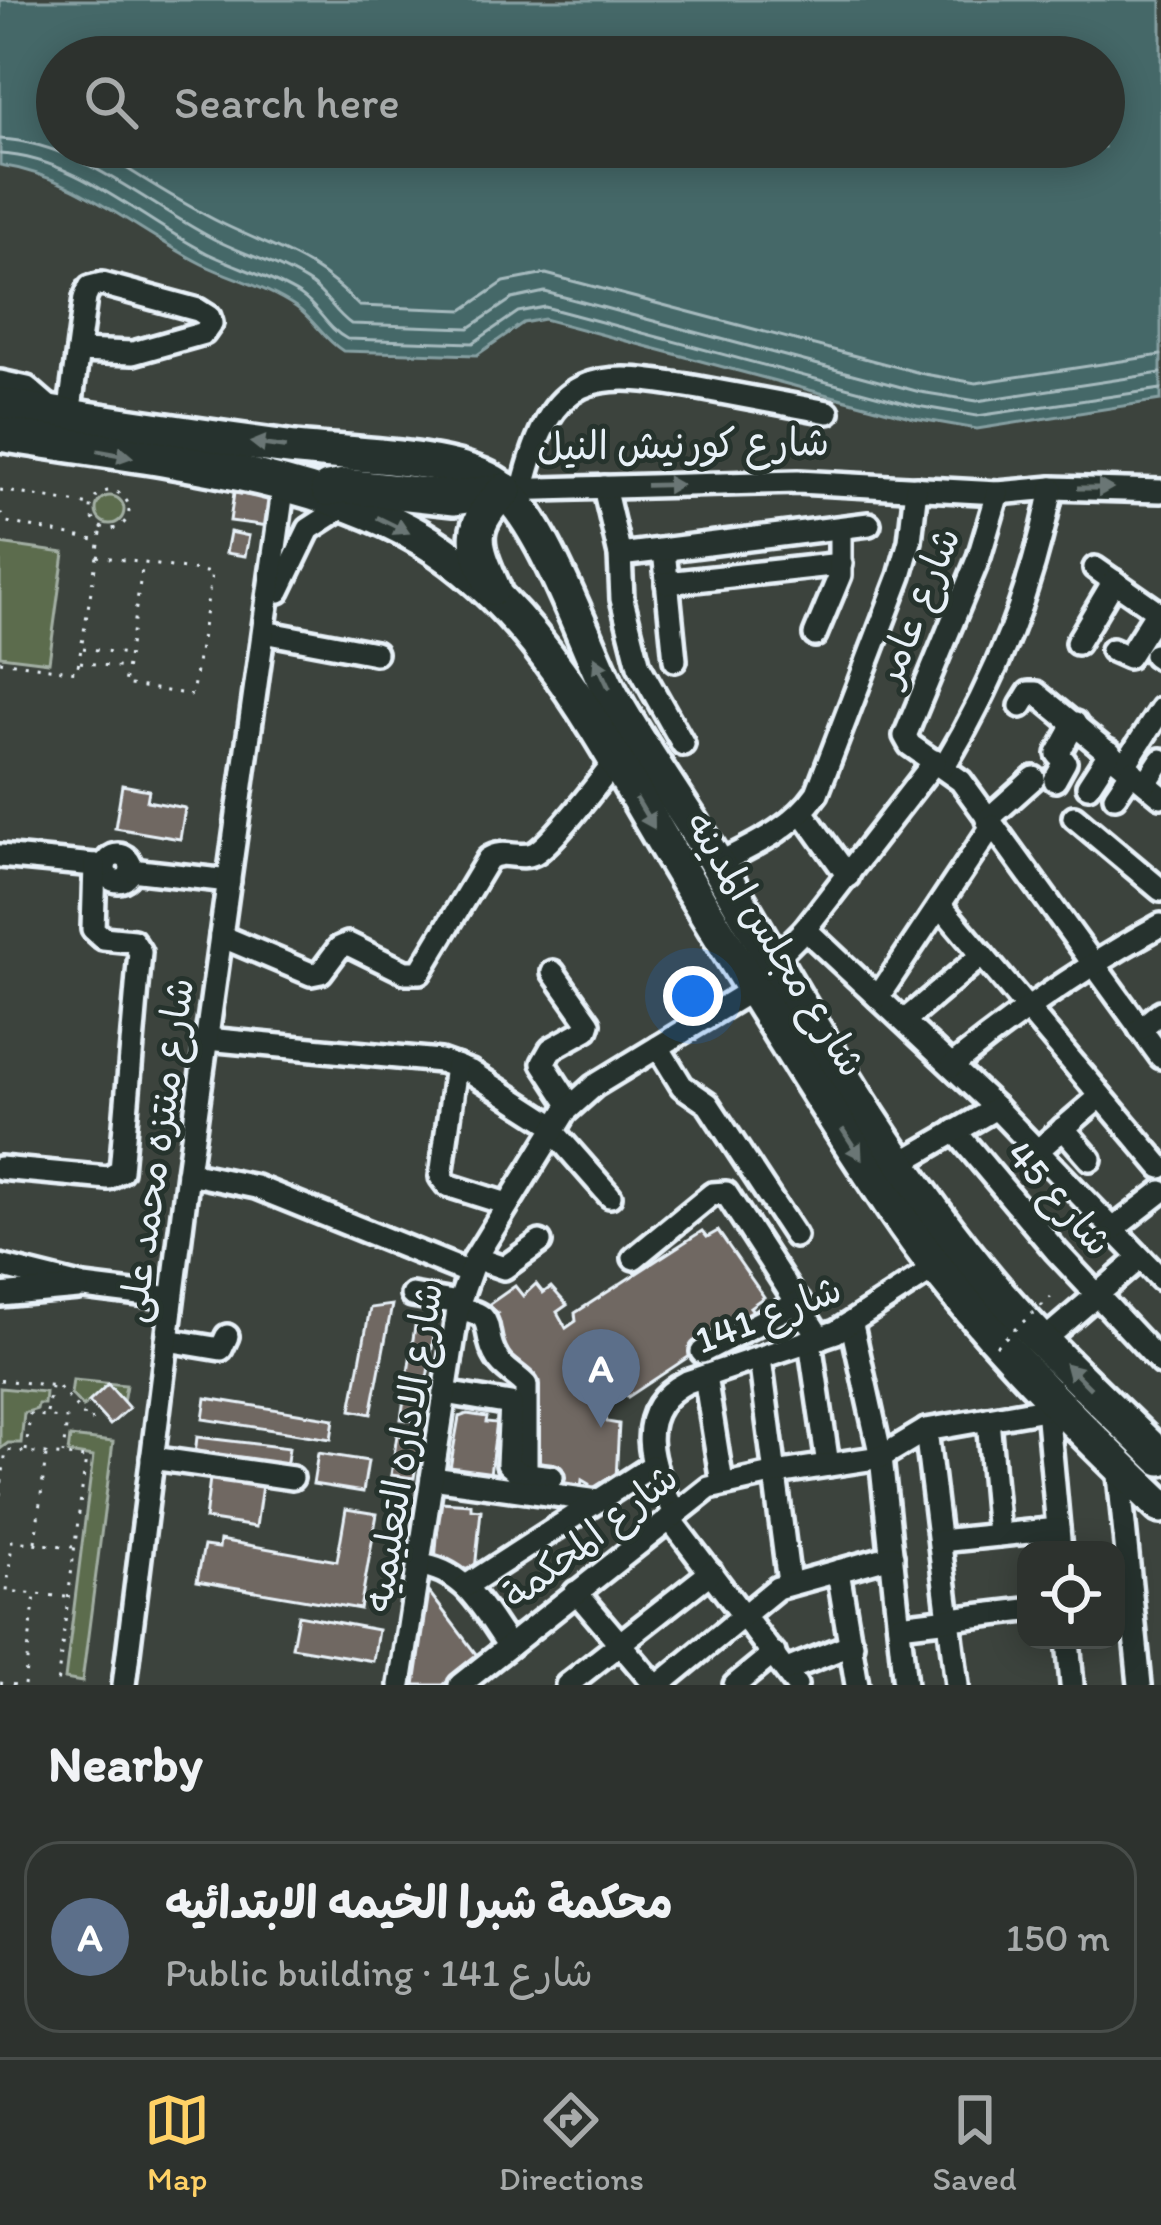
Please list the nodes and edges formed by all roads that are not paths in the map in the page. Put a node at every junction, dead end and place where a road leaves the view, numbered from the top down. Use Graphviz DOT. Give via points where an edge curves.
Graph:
graph roads {
  1 [pos="78,351"];
  2 [pos="0,382"];
  3 [pos="0,405"];
  4 [pos="827,412"];
  5 [pos="63,415"];
  6 [pos="0,434"];
  7 [pos="604,487"];
  8 [pos="916,488"];
  9 [pos="1052,488"];
  10 [pos="298,489"];
  11 [pos="514,489"];
  12 [pos="1161,491"];
  13 [pos="998,493"];
  14 [pos="346,505"];
  15 [pos="869,524"];
  16 [pos="840,528"];
  17 [pos="303,537"];
  18 [pos="278,539"];
  19 [pos="664,550"];
  20 [pos="620,555"];
  21 [pos="842,564"];
  22 [pos="667,583"];
  23 [pos="497,598"];
  24 [pos="1159,613"];
  25 [pos="265,628"];
  26 [pos="815,635"];
  27 [pos="1077,644"];
  28 [pos="1112,650"];
  29 [pos="375,653"];
  30 [pos="675,660"];
  31 [pos="1036,709"];
  32 [pos="1161,709"];
  33 [pos="1076,723"];
  34 [pos="683,744"];
  35 [pos="1161,760"];
  36 [pos="614,763"];
  37 [pos="940,763"];
  38 [pos="1135,774"];
  39 [pos="1088,786"];
  40 [pos="1115,796"];
  41 [pos="803,813"];
  42 [pos="1074,817"];
  43 [pos="990,823"];
  44 [pos="0,856"];
  45 [pos="717,865"];
  46 [pos="100,866"];
  47 [pos="848,876"];
  48 [pos="229,881"];
  49 [pos="1161,890"];
  50 [pos="940,905"];
  51 [pos="1161,925"];
  52 [pos="805,929"];
  53 [pos="221,936"];
  54 [pos="982,955"];
  55 [pos="1091,963"];
  56 [pos="553,972"];
  57 [pos="762,976"];
  58 [pos="878,997"];
  59 [pos="1025,1006"];
  60 [pos="1161,1012"];
  61 [pos="904,1021"];
  62 [pos="1140,1029"];
  63 [pos="207,1039"];
  64 [pos="658,1047"];
  65 [pos="1161,1057"];
  66 [pos="456,1066"];
  67 [pos="952,1066"];
  68 [pos="1101,1096"];
  69 [pos="571,1106"];
  70 [pos="996,1108"];
  71 [pos="554,1128"];
  72 [pos="1063,1128"];
  73 [pos="955,1131"];
  74 [pos="1037,1151"];
  75 [pos="1090,1160"];
  76 [pos="899,1163"];
  77 [pos="1161,1167"];
  78 [pos="0,1168"];
  79 [pos="188,1173"];
  80 [pos="1161,1192"];
  81 [pos="610,1196"];
  82 [pos="508,1204"];
  83 [pos="1112,1229"];
  84 [pos="795,1235"];
  85 [pos="540,1242"];
  86 [pos="634,1258"];
  87 [pos="1140,1258"];
  88 [pos="471,1265"];
  89 [pos="0,1266"];
  90 [pos="938,1266"];
  91 [pos="1161,1279"];
  92 [pos="84,1287"];
  93 [pos="0,1295"];
  94 [pos="412,1295"];
  95 [pos="1096,1295"];
  96 [pos="172,1298"];
  97 [pos="799,1302"];
  98 [pos="459,1306"];
  99 [pos="851,1325"];
  100 [pos="226,1336"];
  101 [pos="815,1339"];
  102 [pos="167,1340"];
  103 [pos="1043,1341"];
  104 [pos="702,1352"];
  105 [pos="760,1358"];
  106 [pos="1161,1363"];
  107 [pos="705,1376"];
  108 [pos="445,1393"];
  109 [pos="1052,1407"];
  110 [pos="988,1419"];
  111 [pos="926,1430"];
  112 [pos="881,1456"];
  113 [pos="152,1458"];
  114 [pos="1161,1458"];
  115 [pos="827,1465"];
  116 [pos="1118,1465"];
  117 [pos="652,1466"];
  118 [pos="776,1472"];
  119 [pos="526,1474"];
  120 [pos="552,1477"];
  121 [pos="292,1478"];
  122 [pos="432,1478"];
  123 [pos="722,1483"];
  124 [pos="598,1501"];
  125 [pos="1161,1506"];
  126 [pos="672,1515"];
  127 [pos="998,1535"];
  128 [pos="1059,1540"];
  129 [pos="940,1541"];
  130 [pos="1121,1541"];
  131 [pos="892,1556"];
  132 [pos="419,1564"];
  133 [pos="838,1570"];
  134 [pos="711,1572"];
  135 [pos="789,1583"];
  136 [pos="466,1586"];
  137 [pos="576,1592"];
  138 [pos="1125,1603"];
  139 [pos="1017,1611"];
  140 [pos="746,1617"];
  141 [pos="950,1619"];
  142 [pos="899,1625"];
  143 [pos="620,1643"];
  144 [pos="852,1644"];
  145 [pos="508,1646"];
  146 [pos="1069,1649"];
  147 [pos="786,1669"];
  148 [pos="124,1685"];
  149 [pos="400,1685"];
  150 [pos="460,1685"];
  151 [pos="567,1685"];
  152 [pos="657,1685"];
  153 [pos="735,1685"];
  154 [pos="857,1685"];
  155 [pos="905,1685"];
  156 [pos="958,1685"];
  157 [pos="1072,1685"];
  158 [pos="1140,1685"];
  1 -- 1 [label="street" via="87,292 96,284 198,310 211,323 204,333 133,353"];
  1 -- 5 [label="street"];
  2 -- 5 [label="street" via="38,394"];
  3 -- 5 [label="highway, شارع كورنيش النيل"];
  4 -- 11 [label="street" via="630,376 592,381 551,414"];
  11 -- 5 [label="highway, شارع كورنيش النيل, one-way" via="443,466"];
  6 -- 10 [label="highway, one-way"];
  7 -- 8 [label="street, شارع كورنيش النيل, one-way"];
  7 -- 11 [label="street, شارع كورنيش النيل"];
  7 -- 20 [label="street"];
  8 -- 13 [label="street, شارع كورنيش النيل"];
  8 -- 41 [label="street" via="900,576"];
  9 -- 12 [label="street, شارع كورنيش النيل, one-way"];
  9 -- 13 [label="street, شارع كورنيش النيل"];
  9 -- 37 [label="street, شارع الاداره التعليميه" via="1023,604 976,714"];
  10 -- 11 [label="highway" via="454,498"];
  10 -- 14 [label="highway, شارع مجلس المدينه"];
  10 -- 18 [label="street, شارع منتزه محمد على"];
  11 -- 23 [label="highway" via="484,510 476,541"];
  45 -- 11 [label="highway, شارع مجلس المدينه, one-way" via="611,695"];
  13 -- 37 [label="street, شارع عامر" via="906,731 910,745"];
  14 -- 17 [label="street"];
  14 -- 23 [label="highway, شارع مجلس المدينه, one-way" via="421,538"];
  15 -- 16 [label="street"];
  16 -- 19 [label="street"];
  16 -- 21 [label="street"];
  17 -- 18 [label="street"];
  17 -- 25 [label="street, شارع منتزه محمد على"];
  18 -- 25 [label="street, شارع منتزه محمد على"];
  19 -- 20 [label="street"];
  19 -- 22 [label="street"];
  20 -- 34 [label="street" via="639,666"];
  21 -- 22 [label="street"];
  21 -- 26 [label="street"];
  22 -- 30 [label="street"];
  23 -- 36 [label="highway, شارع مجلس المدينه" via="554,667"];
  24 -- 27 [label="street" via="1105,575"];
  24 -- 28 [label="street" via="1128,657"];
  25 -- 29 [label="street"];
  25 -- 48 [label="street, شارع منتزه محمد على"];
  31 -- 33 [label="street"];
  32 -- 38 [label="street"];
  33 -- 38 [label="street"];
  33 -- 43 [label="street" via="1058,754 1065,762"];
  35 -- 38 [label="street"];
  36 -- 53 [label="street" via="540,849 488,859 420,972 348,944 311,974"];
  36 -- 57 [label="highway, شارع مجلس المدينه, one-way"];
  37 -- 43 [label="street"];
  37 -- 47 [label="street, شارع الاداره التعليميه"];
  38 -- 39 [label="street"];
  38 -- 40 [label="street"];
  41 -- 45 [label="street"];
  41 -- 47 [label="street"];
  42 -- 49 [label="street"];
  43 -- 50 [label="street"];
  43 -- 55 [label="street"];
  44 -- 46 [label="street"];
  45 -- 57 [label="highway, شارع مجلس المدينه"];
  46 -- 48 [label="street" via="120,856 131,870"];
  46 -- 78 [label="street" via="93,929 133,941 140,952 121,1171 107,1178"];
  47 -- 52 [label="street, شارع الاداره التعليميه"];
  48 -- 53 [label="street, شارع منتزه محمد على"];
  50 -- 54 [label="street"];
  50 -- 58 [label="street"];
  51 -- 55 [label="street"];
  52 -- 57 [label="street, شارع الاداره التعليميه"];
  52 -- 58 [label="street"];
  53 -- 63 [label="street, شارع منتزه محمد على"];
  54 -- 59 [label="street"];
  54 -- 61 [label="street"];
  55 -- 59 [label="street"];
  55 -- 62 [label="street"];
  56 -- 69 [label="street" via="589,1023 551,1048 543,1063"];
  57 -- 64 [label="street, شارع الاداره التعليميه"];
  57 -- 76 [label="highway, شارع مجلس المدينه"];
  57 -- 90 [label="highway, شارع مجلس المدينه, one-way" via="897,1214"];
  58 -- 61 [label="street"];
  59 -- 67 [label="street"];
  59 -- 68 [label="street"];
  60 -- 62 [label="street"];
  61 -- 67 [label="street"];
  62 -- 65 [label="street"];
  63 -- 66 [label="street"];
  63 -- 79 [label="street, شارع منتزه محمد على"];
  64 -- 69 [label="street, شارع الاداره التعليميه"];
  64 -- 84 [label="street" via="682,1086 708,1103"];
  66 -- 71 [label="street"];
  66 -- 82 [label="street" via="441,1177"];
  67 -- 70 [label="street"];
  68 -- 72 [label="street"];
  68 -- 77 [label="street"];
  69 -- 71 [label="street, شارع الاداره التعليميه"];
  70 -- 73 [label="street"];
  70 -- 74 [label="street"];
  71 -- 81 [label="street"];
  71 -- 82 [label="street, شارع الاداره التعليميه"];
  72 -- 74 [label="street"];
  72 -- 75 [label="street"];
  73 -- 76 [label="street"];
  73 -- 95 [label="street, شارع 45"];
  74 -- 83 [label="street"];
  76 -- 103 [label="highway, شارع مجلس المدينه"];
  79 -- 88 [label="street" via="256,1187"];
  79 -- 96 [label="street, شارع منتزه محمد على"];
  80 -- 83 [label="street"];
  82 -- 88 [label="street, شارع الاداره التعليميه"];
  83 -- 87 [label="street"];
  85 -- 88 [label="street" via="504,1268"];
  86 -- 97 [label="street" via="721,1192"];
  87 -- 91 [label="street"];
  87 -- 95 [label="street"];
  88 -- 98 [label="street, شارع الاداره التعليميه"];
  89 -- 92 [label="street"];
  90 -- 99 [label="street, شارع 141"];
  90 -- 109 [label="highway, شارع مجلس المدينه"];
  92 -- 93 [label="street"];
  92 -- 96 [label="street"];
  94 -- 98 [label="street"];
  95 -- 103 [label="street"];
  95 -- 106 [label="street, شارع 45"];
  96 -- 102 [label="street, شارع منتزه محمد على"];
  97 -- 101 [label="street"];
  97 -- 104 [label="street"];
  98 -- 108 [label="street, شارع الاداره التعليميه"];
  98 -- 119 [label="street" via="484,1316 497,1358 526,1385"];
  99 -- 101 [label="street, شارع 141"];
  99 -- 112 [label="street"];
  100 -- 102 [label="street" via="221,1348"];
  101 -- 105 [label="street, شارع 141"];
  101 -- 115 [label="street"];
  102 -- 113 [label="street, شارع منتزه محمد على"];
  114 -- 103 [label="highway, شارع مجلس المدينه, one-way"];
  105 -- 107 [label="street, شارع 141"];
  105 -- 118 [label="street"];
  107 -- 117 [label="street, شارع 141" via="659,1405"];
  107 -- 123 [label="street"];
  108 -- 119 [label="street" via="511,1404 507,1459"];
  108 -- 122 [label="street, شارع الاداره التعليميه"];
  109 -- 110 [label="street, شارع المحكمة"];
  109 -- 116 [label="highway, شارع مجلس المدينه"];
  109 -- 128 [label="street"];
  110 -- 111 [label="street, شارع المحكمة"];
  110 -- 127 [label="street"];
  111 -- 112 [label="street, شارع المحكمة"];
  111 -- 129 [label="street"];
  112 -- 115 [label="street, شارع المحكمة"];
  112 -- 131 [label="street"];
  113 -- 121 [label="street"];
  113 -- 148 [label="street, شارع منتزه محمد على"];
  115 -- 118 [label="street, شارع المحكمة"];
  116 -- 125 [label="highway, شارع مجلس المدينه"];
  116 -- 130 [label="street"];
  117 -- 124 [label="street"];
  117 -- 126 [label="street"];
  118 -- 123 [label="street, شارع المحكمة"];
  118 -- 135 [label="street"];
  119 -- 120 [label="street"];
  122 -- 124 [label="street"];
  122 -- 132 [label="street, شارع الاداره التعليميه"];
  123 -- 126 [label="street, شارع المحكمة"];
  124 -- 136 [label="street"];
  126 -- 134 [label="street"];
  126 -- 137 [label="street, شارع المحكمة"];
  127 -- 128 [label="street"];
  127 -- 129 [label="street"];
  129 -- 141 [label="street"];
  131 -- 133 [label="street"];
  131 -- 142 [label="street"];
  132 -- 136 [label="street"];
  132 -- 149 [label="street, شارع الاداره التعليميه"];
  133 -- 135 [label="street"];
  133 -- 144 [label="street"];
  134 -- 140 [label="street"];
  134 -- 143 [label="street"];
  135 -- 140 [label="street"];
  136 -- 145 [label="street"];
  137 -- 143 [label="street"];
  137 -- 145 [label="street, شارع المحكمة"];
  138 -- 158 [label="street"];
  139 -- 141 [label="street"];
  140 -- 147 [label="street"];
  140 -- 152 [label="street"];
  141 -- 142 [label="street"];
  141 -- 156 [label="street"];
  142 -- 155 [label="street"];
  143 -- 151 [label="street"];
  143 -- 152 [label="street"];
  144 -- 147 [label="street"];
  144 -- 154 [label="street"];
  145 -- 150 [label="street, شارع المحكمة"];
  146 -- 157 [label="street"];
  147 -- 153 [label="street"];
}
